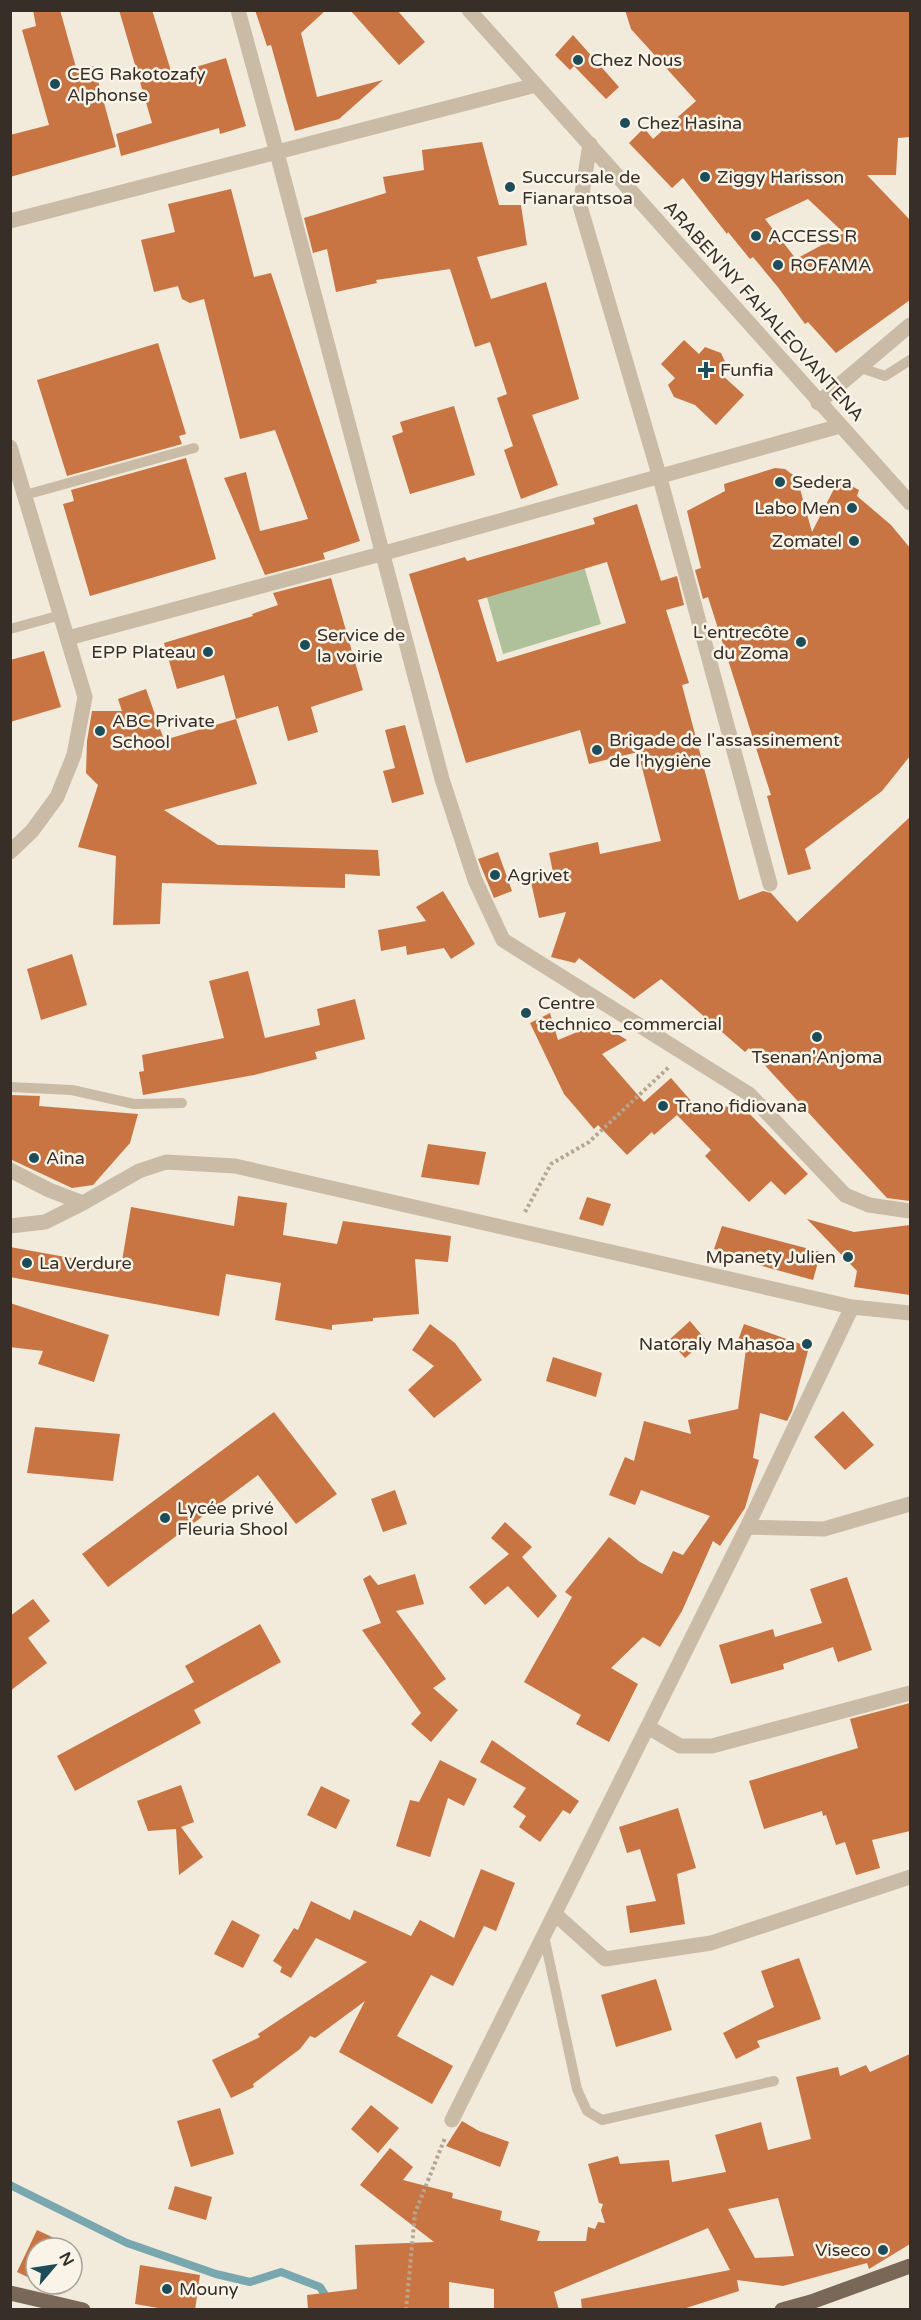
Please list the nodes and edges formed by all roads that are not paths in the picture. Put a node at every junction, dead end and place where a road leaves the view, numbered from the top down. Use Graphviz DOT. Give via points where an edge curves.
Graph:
graph roads {
  1 [pos="238,10"];
  2 [pos="469,10"];
  3 [pos="536,85"];
  4 [pos="590,144"];
  5 [pos="276,153"];
  6 [pos="10,221"];
  7 [pos="910,325"];
  8 [pos="910,360"];
  9 [pos="858,367"];
  10 [pos="818,403"];
  11 [pos="840,426"];
  12 [pos="10,447"];
  13 [pos="194,448"];
  14 [pos="660,478"];
  15 [pos="15,480"];
  16 [pos="25,495"];
  17 [pos="910,503"];
  18 [pos="381,554"];
  19 [pos="61,615"];
  20 [pos="10,629"];
  21 [pos="68,638"];
  22 [pos="10,852"];
  23 [pos="770,884"];
  24 [pos="10,1087"];
  25 [pos="182,1103"];
  26 [pos="10,1170"];
  27 [pos="82,1203"];
  28 [pos="910,1211"];
  29 [pos="10,1226"];
  30 [pos="852,1307"];
  31 [pos="910,1313"];
  32 [pos="910,1504"];
  33 [pos="747,1527"];
  34 [pos="910,1693"];
  35 [pos="648,1727"];
  36 [pos="910,1877"];
  37 [pos="555,1914"];
  38 [pos="543,1936"];
  39 [pos="774,2081"];
  40 [pos="452,2120"];
  41 [pos="910,2266"];
  42 [pos="10,2293"];
  43 [pos="83,2310"];
  44 [pos="782,2310"];
  1 -- 5 [label="street"];
  2 -- 3 [label="street, ARABEN'NY FAHALEOVANTENA"];
  3 -- 4 [label="street, ARABEN'NY FAHALEOVANTENA"];
  3 -- 5 [label="street"];
  4 -- 10 [label="street, ARABEN'NY FAHALEOVANTENA"];
  4 -- 14 [label="street" via="580,206"];
  5 -- 6 [label="street"];
  5 -- 18 [label="street"];
  7 -- 9 [label="street"];
  8 -- 9 [label="lane" via="885,376"];
  9 -- 10 [label="street"];
  10 -- 11 [label="street, ARABEN'NY FAHALEOVANTENA"];
  11 -- 14 [label="street"];
  11 -- 17 [label="street, ARABEN'NY FAHALEOVANTENA"];
  12 -- 15 [label="street"];
  13 -- 16 [label="lane"];
  14 -- 18 [label="street"];
  14 -- 23 [label="street"];
  15 -- 16 [label="street"];
  16 -- 19 [label="street"];
  18 -- 21 [label="street"];
  18 -- 28 [label="street" via="446,790 475,880 503,940 749,1094 845,1194 869,1206"];
  19 -- 20 [label="lane"];
  19 -- 21 [label="street"];
  21 -- 22 [label="street" via="85,698 74,755 57,797 32,831"];
  24 -- 25 [label="lane" via="72,1090 134,1104"];
  26 -- 27 [label="street"];
  27 -- 29 [label="street" via="45,1222"];
  27 -- 30 [label="street" via="139,1171 166,1162 235,1166"];
  30 -- 31 [label="street"];
  30 -- 33 [label="street"];
  32 -- 33 [label="street" via="824,1529"];
  33 -- 35 [label="street"];
  34 -- 35 [label="street" via="712,1746 680,1746"];
  35 -- 37 [label="street"];
  36 -- 37 [label="street" via="711,1943 605,1959"];
  37 -- 38 [label="street"];
  38 -- 39 [label="lane" via="577,2089 587,2111 602,2120"];
  38 -- 40 [label="street"];
  41 -- 44 [label="main road"];
  42 -- 43 [label="main road"];
}
